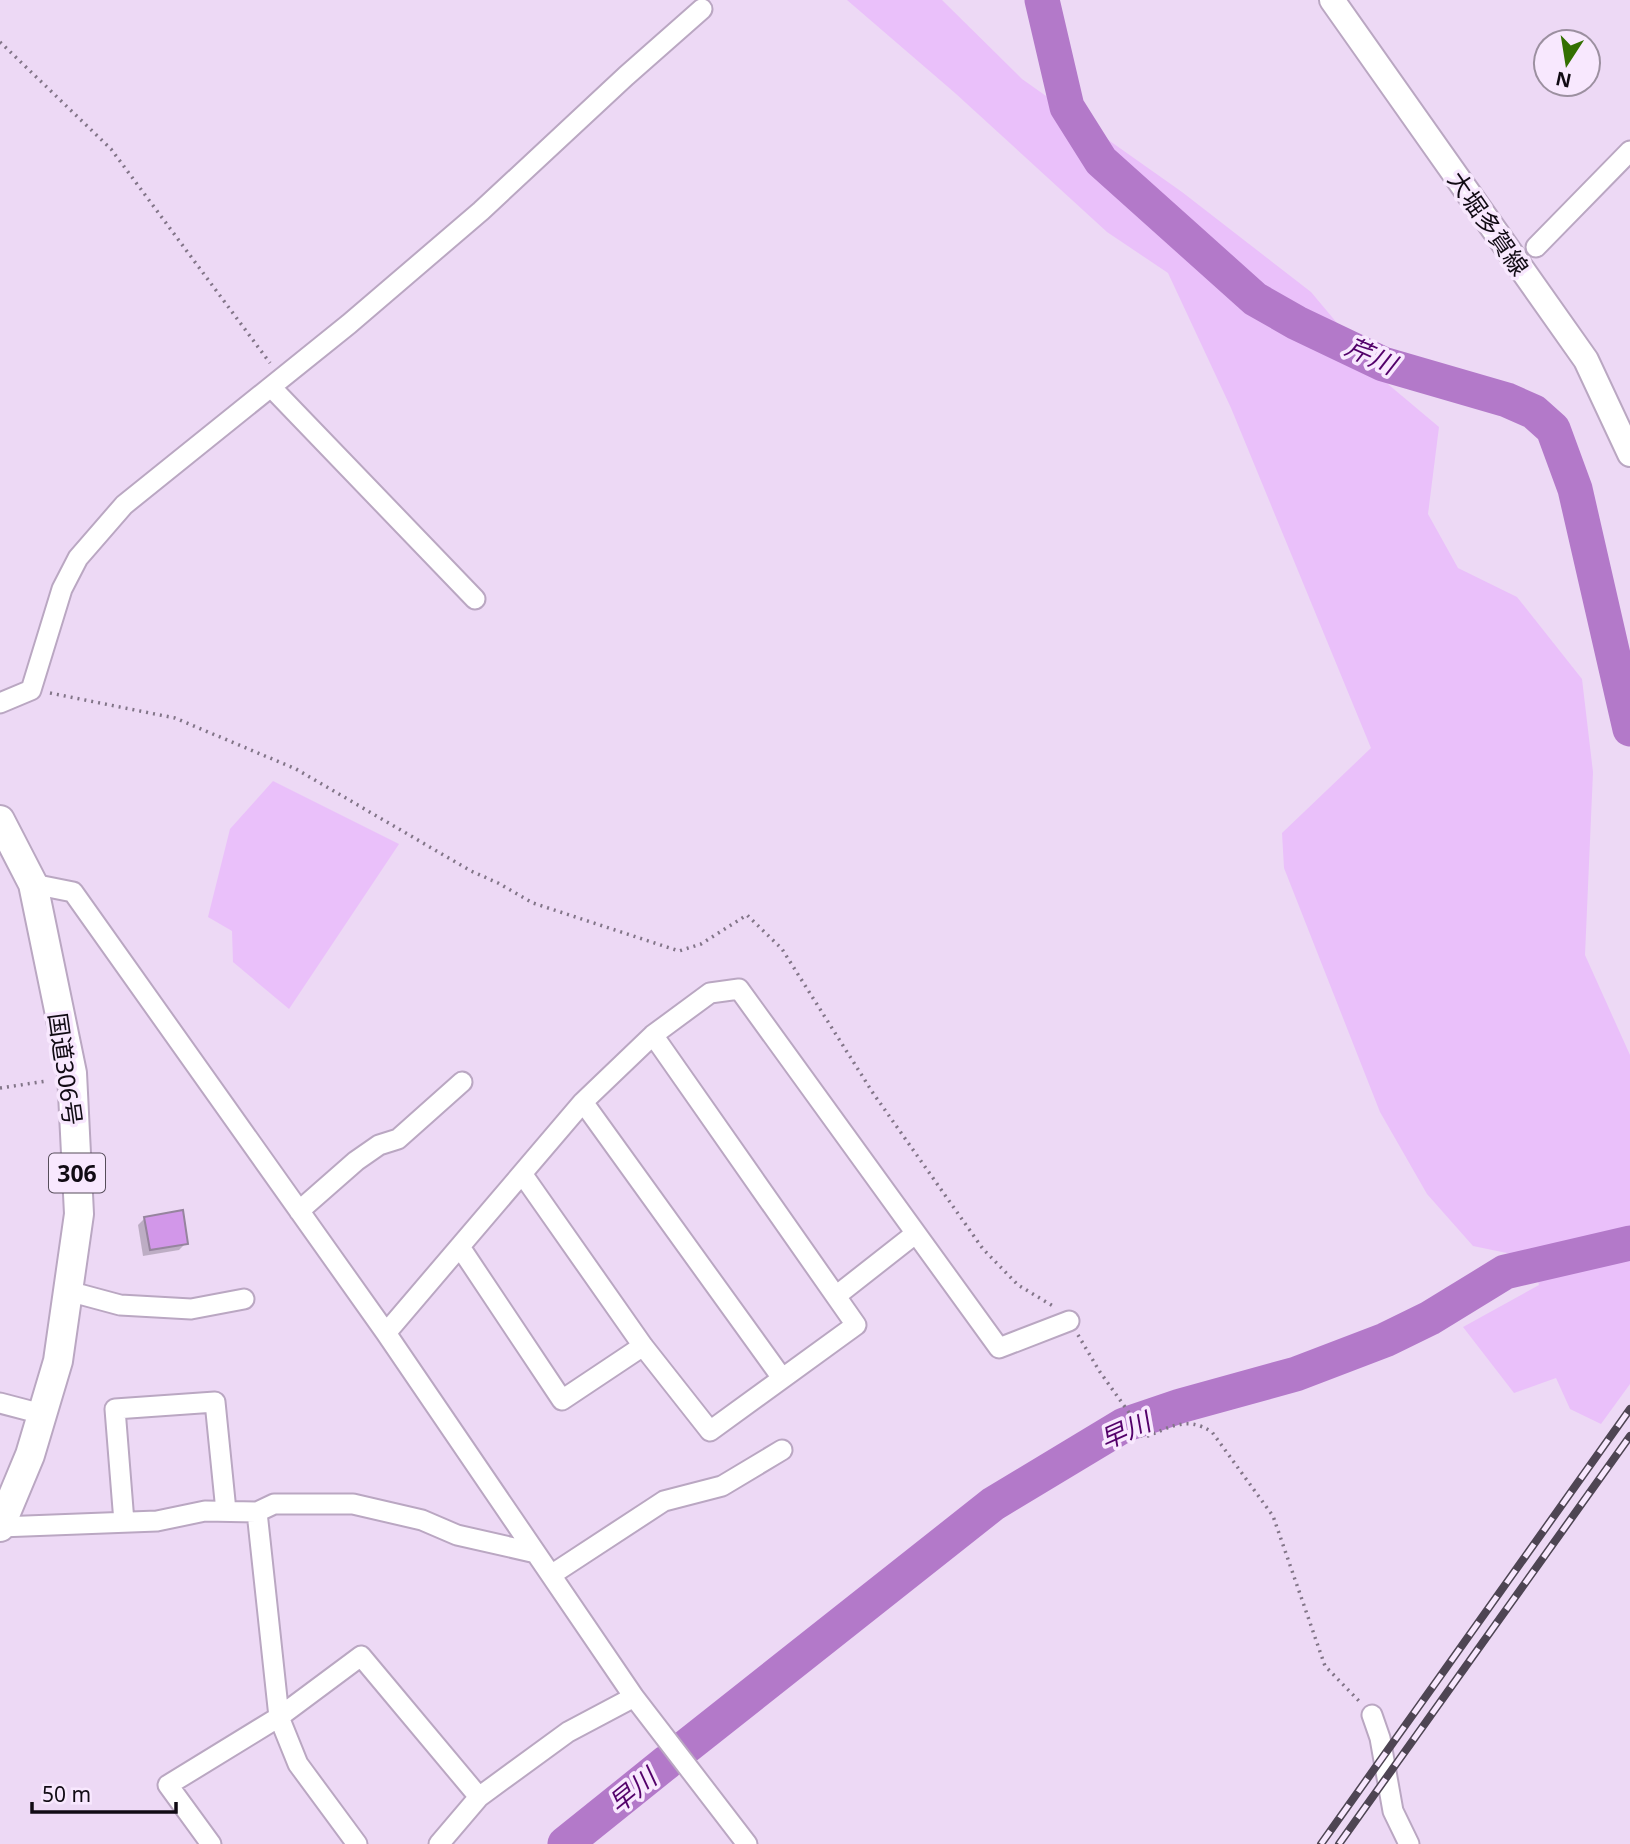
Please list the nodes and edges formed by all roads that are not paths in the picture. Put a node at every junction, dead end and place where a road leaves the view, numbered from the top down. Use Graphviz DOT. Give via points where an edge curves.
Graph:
graph roads {
  1 [pos="1332,0"];
  2 [pos="702,9"];
  3 [pos="1630,151"];
  4 [pos="1536,247"];
  5 [pos="276,383"];
  6 [pos="1630,454"];
  7 [pos="475,599"];
  8 [pos="0,703"];
  9 [pos="0,820"];
  10 [pos="33,884"];
  11 [pos="653,1035"];
  12 [pos="462,1082"];
  13 [pos="583,1102"];
  14 [pos="523,1174"];
  15 [pos="299,1211"];
  16 [pos="915,1234"];
  17 [pos="460,1247"];
  18 [pos="68,1291"];
  19 [pos="836,1296"];
  20 [pos="244,1299"];
  21 [pos="1069,1321"];
  22 [pos="386,1333"];
  23 [pos="643,1346"];
  24 [pos="782,1378"];
  25 [pos="0,1403"];
  26 [pos="42,1414"];
  27 [pos="782,1450"];
  28 [pos="226,1511"];
  29 [pos="257,1512"];
  30 [pos="124,1522"];
  31 [pos="0,1527"];
  32 [pos="536,1553"];
  33 [pos="551,1575"];
  34 [pos="634,1697"];
  35 [pos="1372,1715"];
  36 [pos="279,1717"];
  37 [pos="479,1797"];
  38 [pos="211,1844"];
  39 [pos="357,1844"];
  40 [pos="439,1844"];
  41 [pos="747,1844"];
  42 [pos="1409,1844"];
  1 -- 6 [label="main road, 大堀多賀線" via="1586,360"];
  2 -- 5 [label="street" via="481,211"];
  3 -- 4 [label="street"];
  5 -- 7 [label="street"];
  5 -- 8 [label="street" via="124,505 78,558 62,589 31,690"];
  9 -- 10 [label="highway, 国道306号 / 306"];
  10 -- 15 [label="street" via="73,892"];
  10 -- 18 [label="highway, 国道306号 / 306" via="72,1073 79,1214"];
  11 -- 13 [label="street"];
  11 -- 16 [label="street" via="710,993 739,989"];
  11 -- 19 [label="street"];
  12 -- 15 [label="street" via="398,1139 379,1144"];
  13 -- 14 [label="street"];
  13 -- 24 [label="street"];
  14 -- 17 [label="street"];
  14 -- 23 [label="street"];
  15 -- 22 [label="street"];
  16 -- 19 [label="street"];
  16 -- 21 [label="street" via="999,1348"];
  17 -- 22 [label="street"];
  17 -- 23 [label="street" via="562,1400"];
  18 -- 20 [label="street" via="120,1306 191,1309"];
  18 -- 26 [label="highway, 国道306号 / 306" via="58,1361"];
  19 -- 24 [label="street" via="856,1325"];
  22 -- 32 [label="street"];
  23 -- 24 [label="street" via="710,1431"];
  25 -- 26 [label="street"];
  26 -- 31 [label="highway, 国道306号 / 306"];
  27 -- 33 [label="street" via="722,1486 664,1501"];
  28 -- 29 [label="street"];
  28 -- 30 [label="street"];
  28 -- 30 [label="street" via="215,1402 116,1409"];
  29 -- 32 [label="street" via="274,1504 353,1504"];
  29 -- 36 [label="street"];
  30 -- 31 [label="street"];
  32 -- 33 [label="street"];
  33 -- 34 [label="street"];
  34 -- 37 [label="street" via="568,1732"];
  34 -- 41 [label="street"];
  35 -- 42 [label="street" via="1393,1811"];
  36 -- 37 [label="street" via="361,1656"];
  36 -- 38 [label="street" via="168,1785"];
  36 -- 39 [label="street" via="298,1764"];
  37 -- 40 [label="street"];
}
